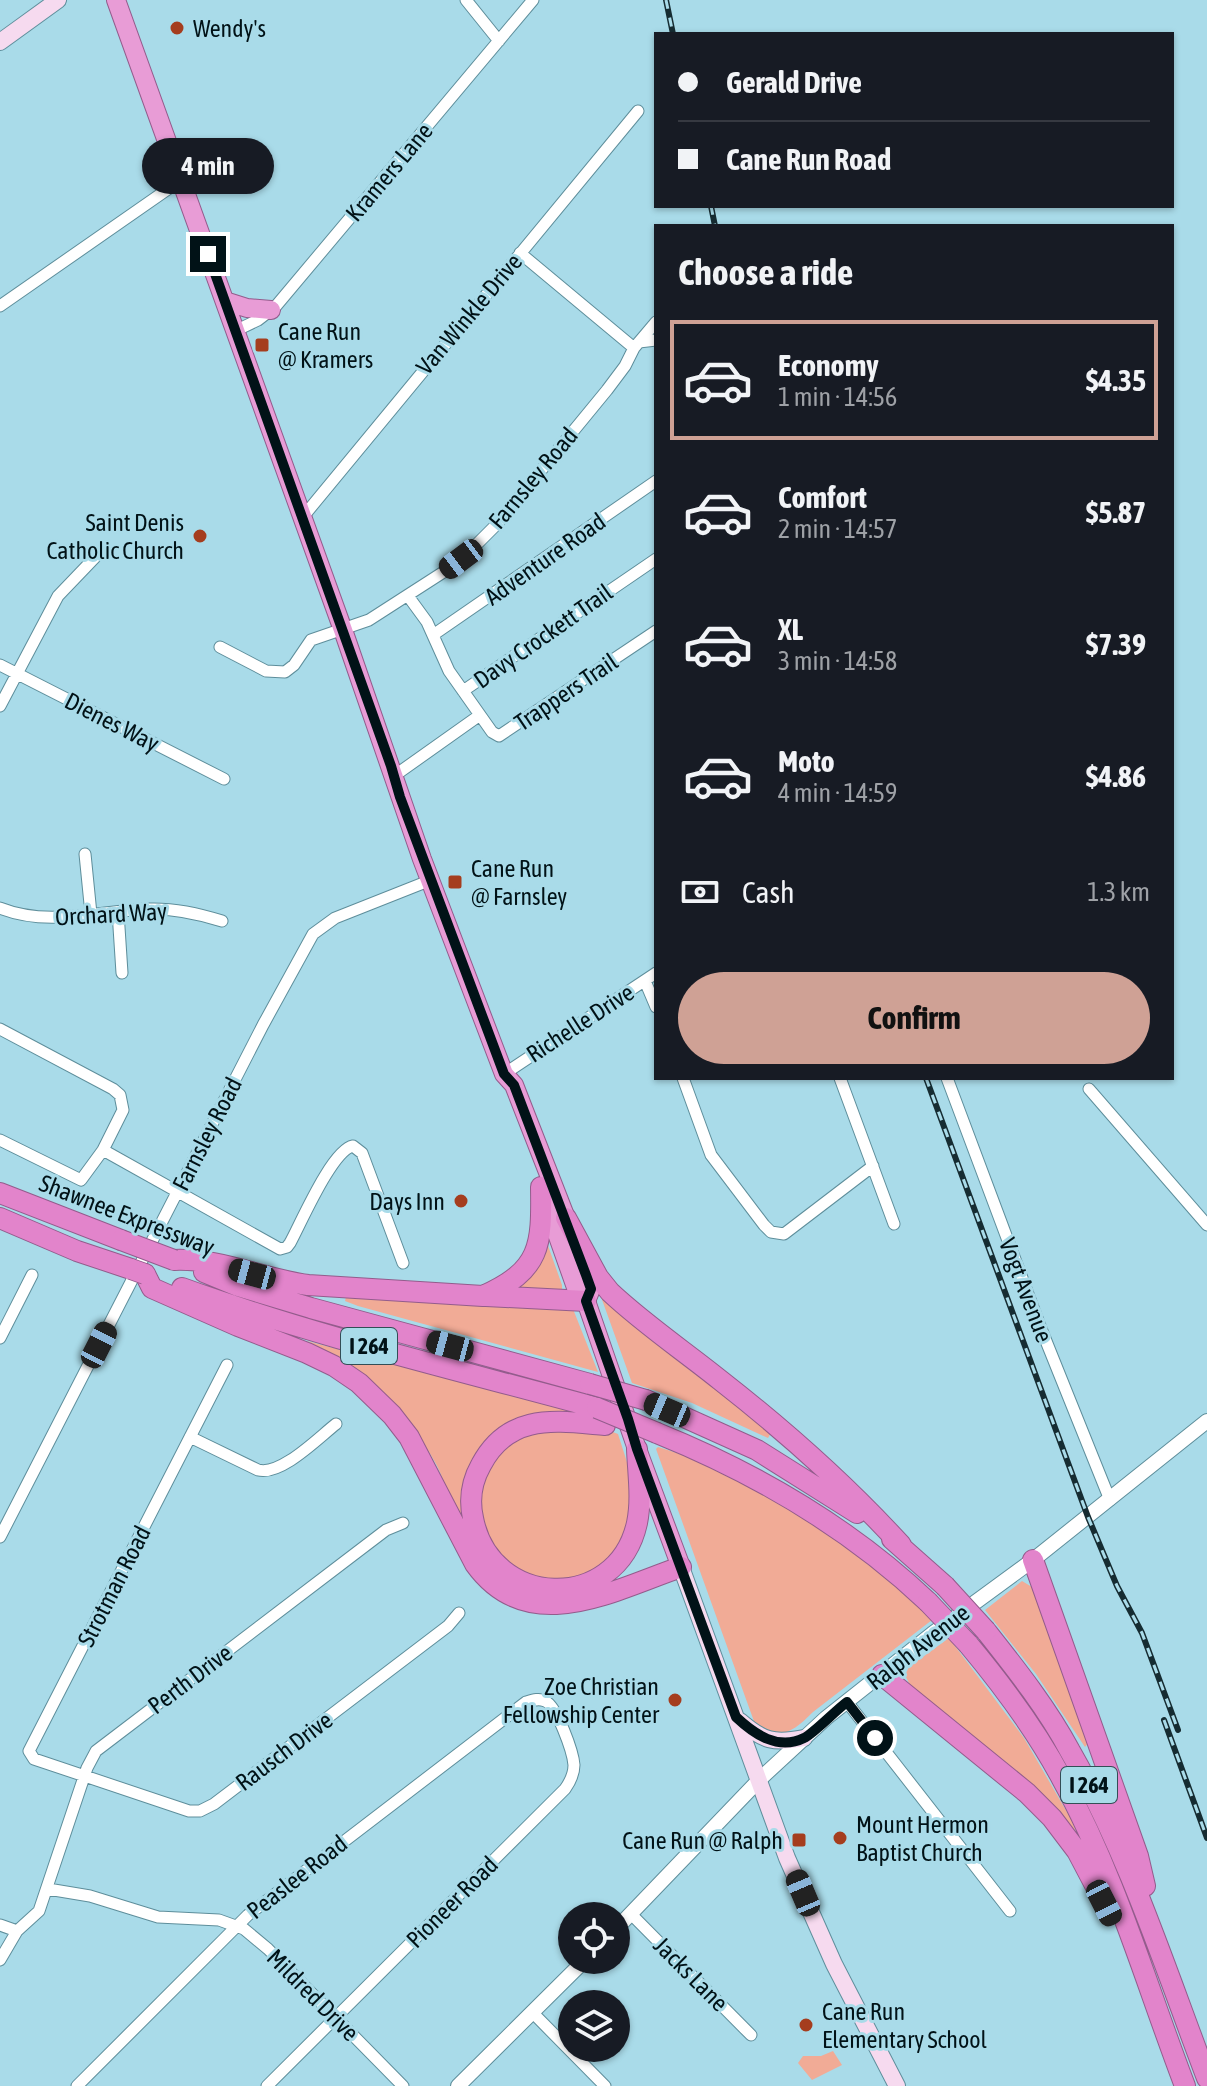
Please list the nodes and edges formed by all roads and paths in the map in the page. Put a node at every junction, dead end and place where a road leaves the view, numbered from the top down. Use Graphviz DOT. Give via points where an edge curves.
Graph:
graph roads {
  1 [pos="58,0"];
  2 [pos="116,0"];
  3 [pos="466,0"];
  4 [pos="533,0"];
  5 [pos="499,41"];
  6 [pos="0,42"];
  7 [pos="638,111"];
  8 [pos="181,180"];
  9 [pos="520,253"];
  10 [pos="225,301"];
  11 [pos="0,306"];
  12 [pos="271,310"];
  13 [pos="654,324"];
  14 [pos="235,331"];
  15 [pos="654,341"];
  16 [pos="637,345"];
  17 [pos="654,482"];
  18 [pos="302,518"];
  19 [pos="104,548"];
  20 [pos="654,560"];
  21 [pos="408,596"];
  22 [pos="343,630"];
  23 [pos="654,632"];
  24 [pos="433,635"];
  25 [pos="220,647"];
  26 [pos="0,665"];
  27 [pos="16,673"];
  28 [pos="463,691"];
  29 [pos="0,706"];
  30 [pos="480,715"];
  31 [pos="394,776"];
  32 [pos="224,779"];
  33 [pos="85,854"];
  34 [pos="431,880"];
  35 [pos="0,908"];
  36 [pos="118,912"];
  37 [pos="91,914"];
  38 [pos="222,921"];
  39 [pos="122,973"];
  40 [pos="654,974"];
  41 [pos="645,981"];
  42 [pos="654,1002"];
  43 [pos="0,1029"];
  44 [pos="504,1074"];
  45 [pos="684,1080"];
  46 [pos="841,1080"];
  47 [pos="948,1080"];
  48 [pos="1089,1089"];
  49 [pos="0,1140"];
  50 [pos="103,1150"];
  51 [pos="873,1166"];
  52 [pos="541,1187"];
  53 [pos="178,1192"];
  54 [pos="0,1193"];
  55 [pos="0,1218"];
  56 [pos="566,1218"];
  57 [pos="894,1224"];
  58 [pos="1207,1225"];
  59 [pos="174,1260"];
  60 [pos="403,1263"];
  61 [pos="145,1274"];
  62 [pos="32,1275"];
  63 [pos="483,1296"];
  64 [pos="586,1301"];
  65 [pos="0,1338"];
  66 [pos="227,1365"];
  67 [pos="601,1417"];
  68 [pos="1207,1421"];
  69 [pos="336,1424"];
  70 [pos="190,1437"];
  71 [pos="637,1449"];
  72 [pos="1110,1500"];
  73 [pos="403,1523"];
  74 [pos="0,1537"];
  75 [pos="901,1545"];
  76 [pos="1033,1560"];
  77 [pos="681,1567"];
  78 [pos="459,1613"];
  79 [pos="882,1675"];
  80 [pos="542,1699"];
  81 [pos="847,1702"];
  82 [pos="736,1717"];
  83 [pos="804,1738"];
  84 [pos="84,1777"];
  85 [pos="760,1779"];
  86 [pos="48,1889"];
  87 [pos="1010,1911"];
  88 [pos="631,1914"];
  89 [pos="0,1925"];
  90 [pos="236,1926"];
  91 [pos="17,1931"];
  92 [pos="1163,1956"];
  93 [pos="0,1960"];
  94 [pos="571,1974"];
  95 [pos="1147,1988"];
  96 [pos="532,2012"];
  97 [pos="335,2018"];
  98 [pos="751,2035"];
  99 [pos="1207,2078"];
  100 [pos="77,2086"];
  101 [pos="267,2086"];
  102 [pos="403,2086"];
  103 [pos="458,2086"];
  104 [pos="605,2086"];
  105 [pos="897,2086"];
  106 [pos="1185,2086"];
  1 -- 6 [label="main road"];
  2 -- 8 [label="highway"];
  3 -- 5 [label="street"];
  4 -- 5 [label="street, Kramers Lane"];
  5 -- 12 [label="street, Kramers Lane"];
  7 -- 9 [label="street, Van Winkle Drive"];
  8 -- 10 [label="highway"];
  8 -- 11 [label="street"];
  9 -- 16 [label="street"];
  9 -- 18 [label="street, Van Winkle Drive"];
  10 -- 12 [label="highway"];
  10 -- 14 [label="highway"];
  12 -- 14 [label="street, Kramers Lane"];
  13 -- 16 [label="street, Farnsley Road"];
  14 -- 18 [label="highway"];
  15 -- 16 [label="street"];
  16 -- 21 [label="street, Farnsley Road" via="607,390 497,524 461,559"];
  17 -- 24 [label="street, Adventure Road"];
  18 -- 22 [label="highway"];
  19 -- 27 [label="street" via="58,596"];
  20 -- 28 [label="street, Davy Crockett Trail"];
  21 -- 22 [label="street, Farnsley Road"];
  21 -- 24 [label="street"];
  22 -- 25 [label="street, Farnsley Road" via="311,640 294,665 279,673"];
  22 -- 31 [label="highway"];
  23 -- 30 [label="street, Trappers Trail" via="506,733 496,735"];
  24 -- 28 [label="street"];
  26 -- 27 [label="street, Dienes Way"];
  27 -- 29 [label="street"];
  27 -- 32 [label="street, Dienes Way"];
  28 -- 30 [label="street, Davy Crockett Trail"];
  30 -- 31 [label="street, Davy Crockett Trail"];
  31 -- 34 [label="highway"];
  33 -- 37 [label="street"];
  34 -- 44 [label="highway"];
  34 -- 53 [label="street, Farnsley Road" via="335,918 313,934"];
  35 -- 37 [label="street, Orchard Way" via="30,917"];
  36 -- 37 [label="street, Orchard Way"];
  36 -- 38 [label="street, Orchard Way" via="169,909"];
  36 -- 39 [label="street"];
  40 -- 41 [label="street, Richelle Drive"];
  41 -- 42 [label="street"];
  41 -- 44 [label="street, Richelle Drive"];
  43 -- 50 [label="street" via="113,1089 123,1102 123,1113"];
  44 -- 52 [label="highway" via="510,1108"];
  44 -- 56 [label="highway" via="514,1085"];
  45 -- 51 [label="street" via="711,1155 771,1232 784,1234"];
  46 -- 51 [label="street"];
  47 -- 72 [label="street, Vogt Avenue"];
  48 -- 58 [label="street"];
  49 -- 50 [label="street" via="78,1180"];
  50 -- 53 [label="street"];
  51 -- 57 [label="street"];
  52 -- 63 [label="highway" via="541,1227 531,1261 505,1286"];
  52 -- 64 [label="highway" via="579,1296"];
  53 -- 60 [label="street" via="285,1248 325,1176 353,1146 362,1153"];
  53 -- 74 [label="street, Farnsley Road"];
  54 -- 59 [label="highway, Shawnee Expressway / I 264, bridge"];
  55 -- 61 [label="highway, Shawnee Expressway / I 264, bridge"];
  56 -- 64 [label="highway" via="591,1289"];
  56 -- 75 [label="highway" via="610,1292 835,1478"];
  59 -- 63 [label="highway" via="196,1259 308,1285"];
  59 -- 75 [label="highway, Shawnee Expressway / I 264, bridge" via="311,1308 646,1400 785,1465"];
  61 -- 67 [label="highway, Shawnee Expressway / I 264" via="235,1307"];
  61 -- 77 [label="highway" via="152,1288 334,1366 379,1401 409,1437 475,1564 504,1593 535,1604 566,1604"];
  62 -- 65 [label="street"];
  63 -- 64 [label="highway"];
  64 -- 71 [label="highway"];
  66 -- 70 [label="street, Strotman Road"];
  67 -- 71 [label="highway" via="532,1423 497,1444 483,1461 474,1481 471,1511 480,1542 504,1572 523,1583 555,1590 583,1585 609,1569 626,1550 636,1526"];
  67 -- 95 [label="highway, Shawnee Expressway / I 264, bridge" via="657,1433 740,1469 831,1522 928,1602 968,1644 1064,1782 1107,1877"];
  68 -- 72 [label="street, Ralph Avenue"];
  69 -- 70 [label="street" via="269,1471"];
  70 -- 84 [label="street, Strotman Road" via="29,1751 37,1761"];
  71 -- 77 [label="highway"];
  72 -- 76 [label="street, Ralph Avenue"];
  73 -- 84 [label="street, Perth Drive" via="386,1530 96,1751"];
  75 -- 92 [label="highway, Shawnee Expressway / I 264, bridge" via="986,1631 1052,1721 1115,1840"];
  76 -- 79 [label="street, Ralph Avenue"];
  76 -- 92 [label="highway" via="1138,1856"];
  77 -- 82 [label="main road"];
  78 -- 84 [label="street, Rausch Drive" via="207,1808 189,1811"];
  79 -- 81 [label="street, Ralph Avenue"];
  79 -- 95 [label="highway" via="1052,1818 1090,1873"];
  80 -- 90 [label="street, Peaslee Road" via="526,1702"];
  80 -- 97 [label="street, Pioneer Road" via="554,1710 573,1760 569,1784"];
  81 -- 83 [label="street, Ralph Avenue"];
  81 -- 87 [label="street"];
  82 -- 83 [label="main road" via="770,1741"];
  82 -- 85 [label="main road"];
  83 -- 85 [label="street, Ralph Avenue"];
  84 -- 86 [label="street, Perth Drive"];
  85 -- 88 [label="street, Ralph Avenue"];
  85 -- 105 [label="main road" via="787,1858 834,1964"];
  86 -- 90 [label="street, Mildred Drive" via="158,1917 219,1920"];
  86 -- 91 [label="street" via="39,1911"];
  88 -- 98 [label="street, Jacks Lane"];
  89 -- 91 [label="street"];
  90 -- 97 [label="street, Mildred Drive" via="257,1939"];
  90 -- 100 [label="street, Peaslee Road"];
  91 -- 93 [label="street"];
  92 -- 99 [label="highway, Shawnee Expressway / I 264"];
  94 -- 96 [label="street"];
  95 -- 106 [label="highway, Shawnee Expressway / I 264"];
  96 -- 103 [label="street"];
  96 -- 104 [label="street"];
  97 -- 101 [label="street, Pioneer Road"];
  97 -- 102 [label="street, Mildred Drive"];
}
